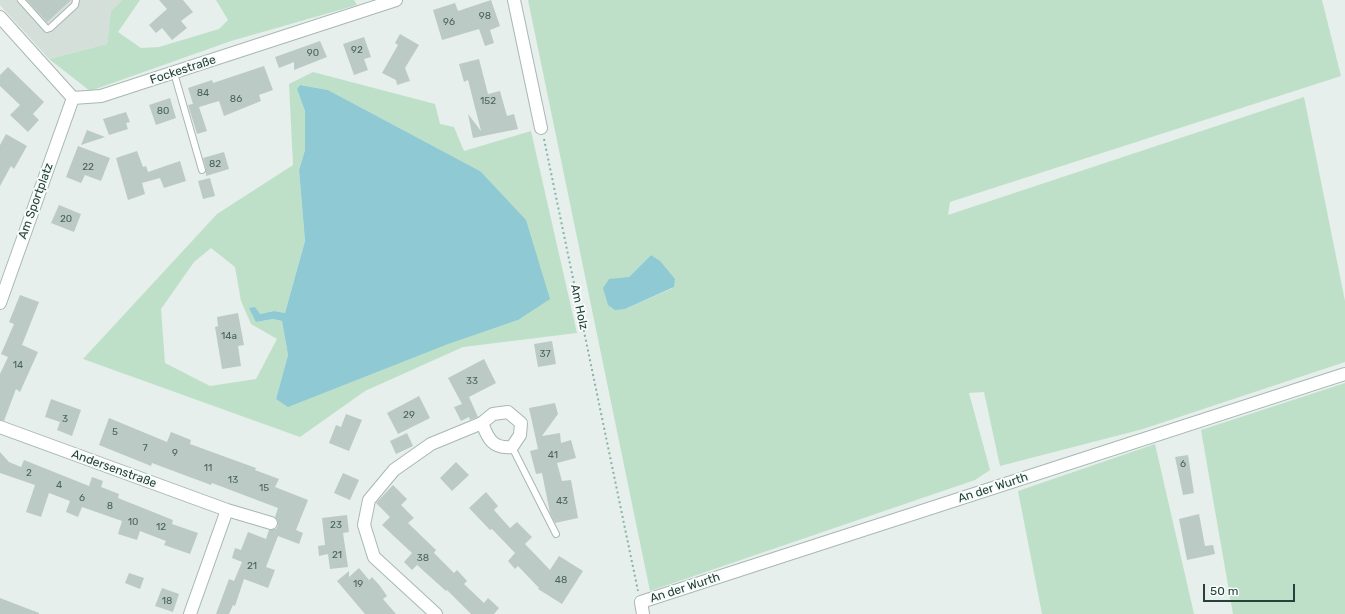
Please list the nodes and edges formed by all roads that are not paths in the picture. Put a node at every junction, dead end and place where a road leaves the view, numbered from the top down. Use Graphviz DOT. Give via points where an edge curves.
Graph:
graph roads {
  1 [pos="21,0"];
  2 [pos="76,0"];
  3 [pos="396,0"];
  4 [pos="514,0"];
  5 [pos="0,17"];
  6 [pos="174,73"];
  7 [pos="73,98"];
  8 [pos="541,128"];
  9 [pos="202,170"];
  10 [pos="3,285"];
  11 [pos="0,303"];
  12 [pos="1345,374"];
  13 [pos="482,423"];
  14 [pos="0,427"];
  15 [pos="512,447"];
  16 [pos="227,510"];
  17 [pos="271,523"];
  18 [pos="556,534"];
  19 [pos="642,608"];
  20 [pos="190,614"];
  21 [pos="436,614"];
  1 -- 2 [label="lane" via="47,29 75,5"];
  3 -- 6 [label="street, Fockestraße"];
  4 -- 8 [label="street"];
  5 -- 7 [label="street"];
  6 -- 7 [label="street, Fockestraße" via="101,96"];
  6 -- 9 [label="lane"];
  7 -- 10 [label="street, Am Sportplatz"];
  10 -- 11 [label="street, Am Sportplatz"];
  12 -- 19 [label="street, An der Wurth"];
  13 -- 15 [label="street" via="487,436 497,446"];
  13 -- 15 [label="street" via="493,414 508,412 521,423 520,435"];
  13 -- 21 [label="street" via="431,444 394,470 369,500 364,525 374,557"];
  14 -- 16 [label="street, Andersenstraße"];
  15 -- 18 [label="lane"];
  16 -- 17 [label="street, Andersenstraße"];
  16 -- 20 [label="street"];
}
